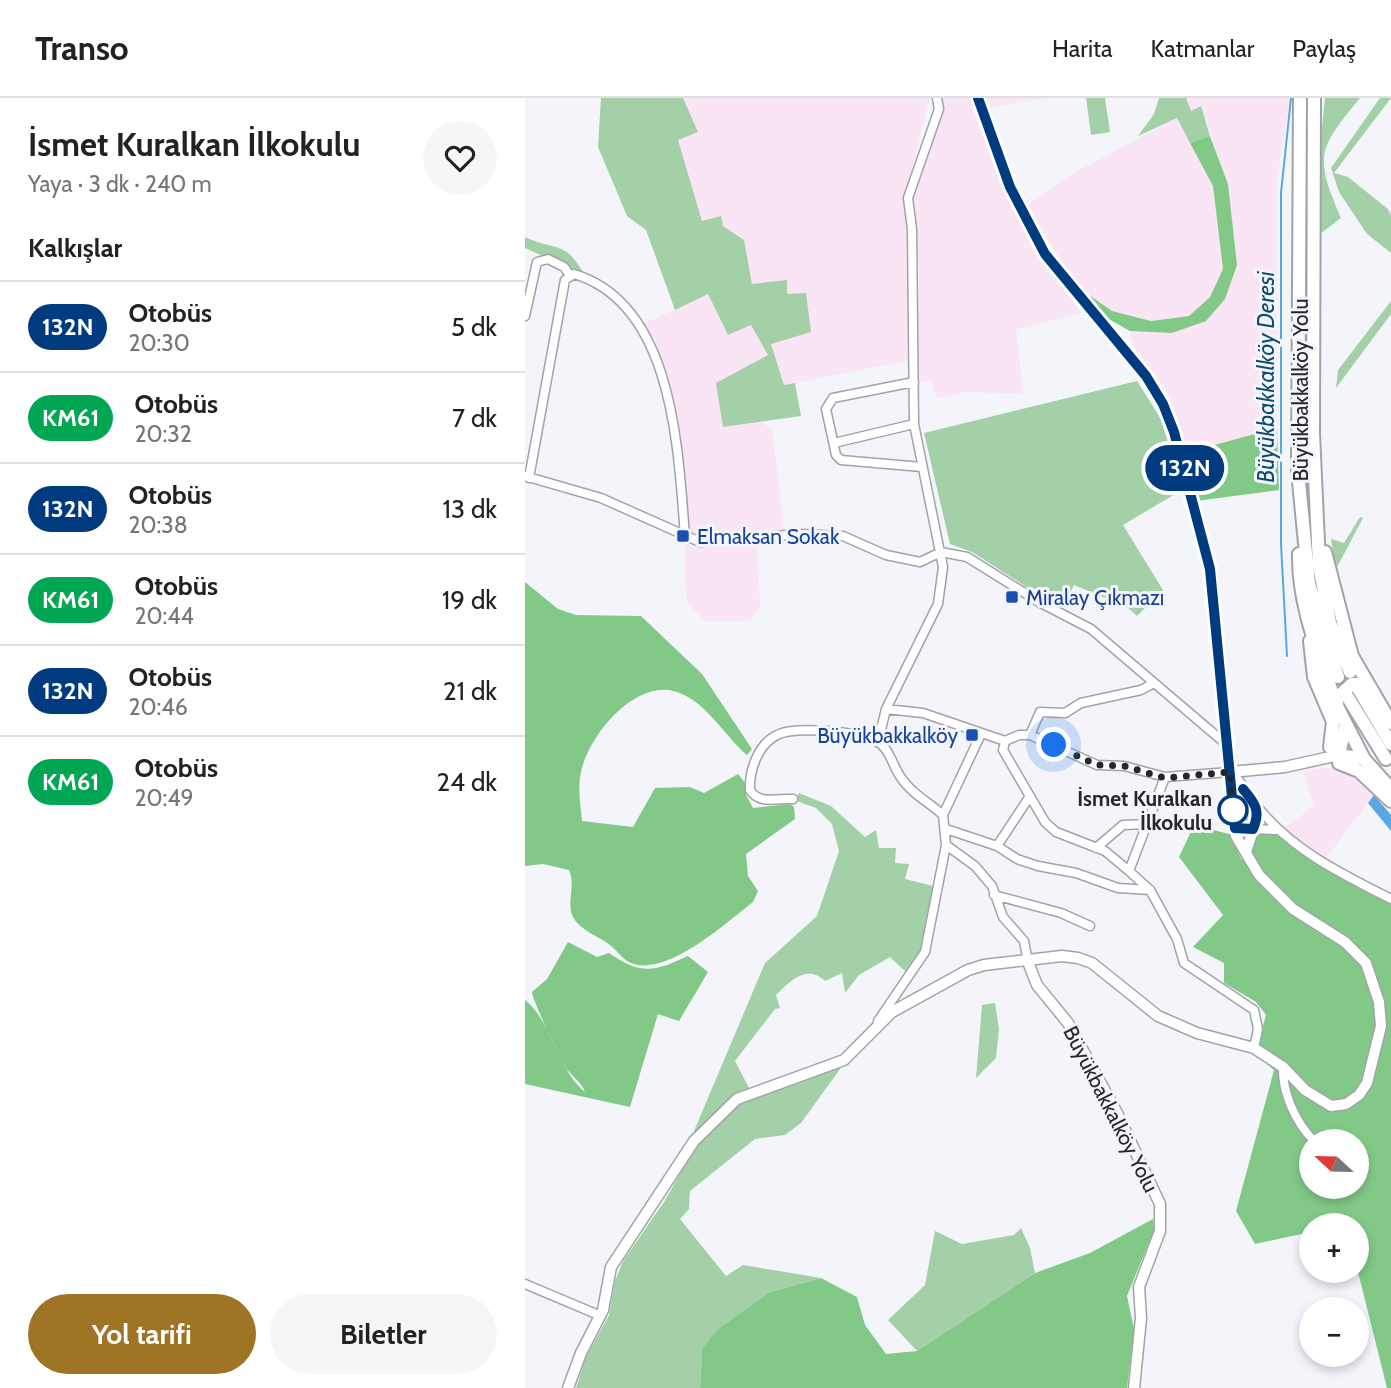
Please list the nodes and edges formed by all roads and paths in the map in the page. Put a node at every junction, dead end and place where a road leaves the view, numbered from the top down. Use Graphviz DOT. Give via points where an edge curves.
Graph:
graph roads {
  1 [pos="937,98"];
  2 [pos="978,98"];
  3 [pos="1300,98"];
  4 [pos="1314,98"];
  5 [pos="569,274"];
  6 [pos="525,316"];
  7 [pos="914,382"];
  8 [pos="914,424"];
  9 [pos="834,443"];
  10 [pos="922,467"];
  11 [pos="527,477"];
  12 [pos="1319,520"];
  13 [pos="1301,522"];
  14 [pos="685,536"];
  15 [pos="941,552"];
  16 [pos="1309,630"];
  17 [pos="1350,672"];
  18 [pos="1338,677"];
  19 [pos="1154,683"];
  20 [pos="1359,690"];
  21 [pos="1372,694"];
  22 [pos="1347,696"];
  23 [pos="1337,706"];
  24 [pos="1391,707"];
  25 [pos="886,709"];
  26 [pos="1391,723"];
  27 [pos="1345,727"];
  28 [pos="981,734"];
  29 [pos="1030,735"];
  30 [pos="1005,741"];
  31 [pos="878,742"];
  32 [pos="1226,744"];
  33 [pos="1391,744"];
  34 [pos="1336,755"];
  35 [pos="1364,759"];
  36 [pos="1386,759"];
  37 [pos="1230,772"];
  38 [pos="1165,778"];
  39 [pos="1386,778"];
  40 [pos="1391,789"];
  41 [pos="1030,796"];
  42 [pos="793,799"];
  43 [pos="1391,801"];
  44 [pos="1256,805"];
  45 [pos="943,815"];
  46 [pos="1146,824"];
  47 [pos="1235,828"];
  48 [pos="946,829"];
  49 [pos="1253,829"];
  50 [pos="1275,830"];
  51 [pos="946,845"];
  52 [pos="997,846"];
  53 [pos="1096,848"];
  54 [pos="1246,852"];
  55 [pos="1129,871"];
  56 [pos="1150,890"];
  57 [pos="994,895"];
  58 [pos="1391,900"];
  59 [pos="1090,926"];
  60 [pos="1028,962"];
  61 [pos="871,1032"];
  62 [pos="1254,1048"];
  63 [pos="1283,1067"];
  64 [pos="1306,1129"];
  65 [pos="525,1284"];
  66 [pos="601,1316"];
  67 [pos="568,1388"];
  68 [pos="1134,1388"];
  1 -- 7 [label="street" via="939,109 908,198"];
  2 -- 32 [label="main road" via="1010,187 1045,254 1146,376 1169,418 1210,569"];
  3 -- 13 [label="highway, Büyükbakkalköy Yolu"];
  4 -- 12 [label="highway, Büyükbakkalköy Yolu" via="1313,433"];
  5 -- 6 [label="street" via="548,259 537,262"];
  5 -- 11 [label="street"];
  5 -- 14 [label="street" via="590,279 609,291 631,313 651,347 674,428"];
  7 -- 8 [label="street"];
  7 -- 9 [label="street" via="833,398 827,409"];
  8 -- 9 [label="street"];
  8 -- 10 [label="street"];
  9 -- 10 [label="street" via="836,455 843,461"];
  10 -- 15 [label="street"];
  11 -- 14 [label="street" via="601,498"];
  12 -- 17 [label="highway, Büyükbakkalköy Yolu" via="1324,597"];
  12 -- 21 [label="highway" via="1352,656"];
  13 -- 16 [label="highway" via="1299,575"];
  13 -- 18 [label="highway, Büyükbakkalköy Yolu" via="1309,584"];
  14 -- 15 [label="street" via="700,542 799,534 843,536 886,555 920,562"];
  15 -- 19 [label="street" via="967,557 1091,629"];
  15 -- 25 [label="street" via="937,604"];
  16 -- 23 [label="highway"];
  16 -- 34 [label="highway" via="1314,677 1332,722"];
  19 -- 29 [label="street" via="1081,703 1065,713 1040,712"];
  19 -- 32 [label="street"];
  20 -- 33 [label="highway"];
  21 -- 23 [label="highway" via="1360,684 1352,684 1337,698"];
  21 -- 24 [label="main road"];
  21 -- 26 [label="highway"];
  22 -- 36 [label="highway"];
  23 -- 27 [label="highway"];
  25 -- 28 [label="street" via="923,713"];
  25 -- 31 [label="street"];
  27 -- 34 [label="highway"];
  27 -- 35 [label="highway"];
  28 -- 30 [label="street"];
  28 -- 45 [label="street"];
  29 -- 30 [label="street"];
  29 -- 38 [label="street" via="1097,765 1124,766"];
  30 -- 41 [label="street" via="1003,751"];
  31 -- 42 [label="street" via="827,730 780,733 766,743 754,763 750,790 763,800"];
  31 -- 45 [label="street" via="911,792"];
  32 -- 37 [label="main road"];
  34 -- 35 [label="highway"];
  34 -- 37 [label="main road" via="1285,767"];
  34 -- 43 [label="highway"];
  35 -- 39 [label="highway"];
  37 -- 38 [label="street"];
  37 -- 44 [label="main road"];
  37 -- 47 [label="main road"];
  38 -- 46 [label="street"];
  39 -- 40 [label="highway"];
  41 -- 52 [label="street"];
  41 -- 53 [label="street" via="1056,832"];
  44 -- 49 [label="main road"];
  44 -- 50 [label="street"];
  45 -- 48 [label="street"];
  46 -- 53 [label="street" via="1123,825"];
  46 -- 55 [label="street"];
  47 -- 49 [label="main road"];
  47 -- 54 [label="main road"];
  48 -- 51 [label="street"];
  48 -- 52 [label="street"];
  49 -- 50 [label="street"];
  49 -- 54 [label="main road"];
  50 -- 58 [label="street" via="1333,870"];
  51 -- 57 [label="street" via="975,866"];
  51 -- 61 [label="street" via="925,952"];
  52 -- 56 [label="street" via="1038,866 1118,888"];
  53 -- 55 [label="street"];
  54 -- 63 [label="main road" via="1259,875 1293,909 1345,942 1366,963 1379,1002 1381,1026 1367,1083 1346,1104 1331,1106 1305,1090"];
  55 -- 56 [label="street"];
  56 -- 62 [label="street" via="1177,939 1184,963 1254,1010 1258,1029"];
  57 -- 59 [label="street"];
  57 -- 60 [label="street" via="1003,917 1024,941"];
  60 -- 61 [label="main road" via="968,970 892,1012"];
  60 -- 62 [label="main road" via="1062,956 1092,963 1158,1017"];
  60 -- 68 [label="main road, Büyükbakkalköy Yolu" via="1037,985 1068,1023 1160,1204 1160,1231 1139,1287 1142,1318"];
  61 -- 66 [label="main road" via="844,1060 737,1099 694,1140 611,1268"];
  62 -- 63 [label="main road"];
  63 -- 64 [label="street" via="1291,1105"];
  65 -- 66 [label="street"];
  66 -- 67 [label="main road"];
}
